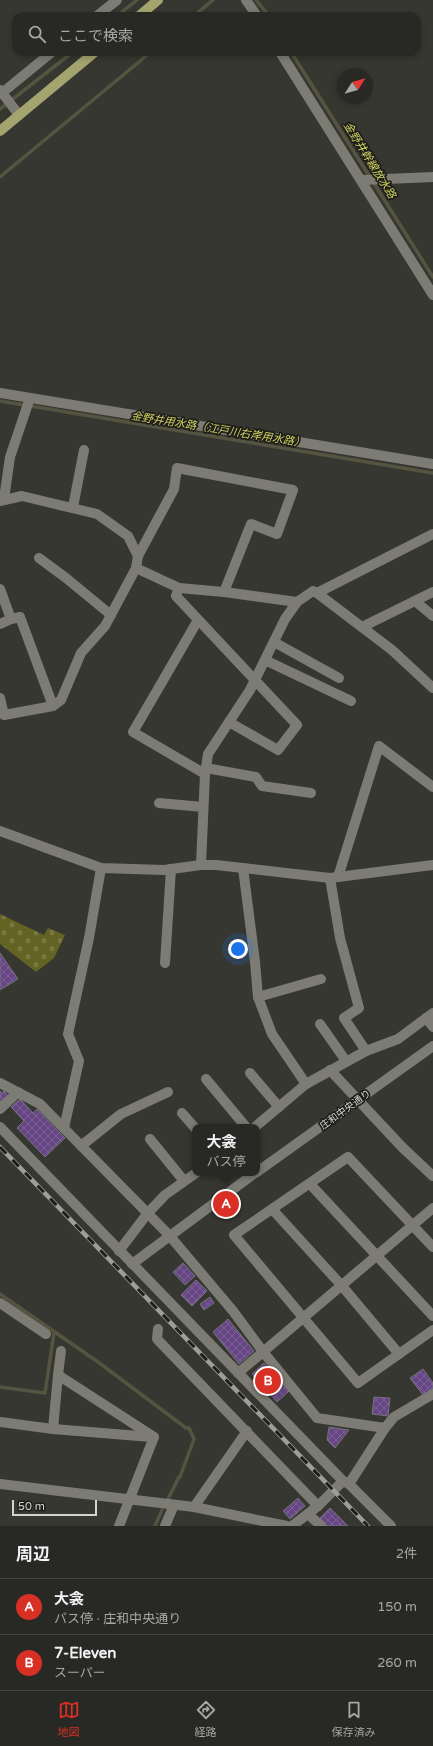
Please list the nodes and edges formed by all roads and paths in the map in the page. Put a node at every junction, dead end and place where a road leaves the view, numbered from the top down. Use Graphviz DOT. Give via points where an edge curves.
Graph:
graph roads {
  1 [pos="117,0"];
  2 [pos="158,0"];
  3 [pos="246,0"];
  4 [pos="102,12"];
  5 [pos="143,12"];
  6 [pos="254,12"];
  7 [pos="47,56"];
  8 [pos="90,56"];
  9 [pos="283,56"];
  10 [pos="1,91"];
  11 [pos="19,114"];
  12 [pos="0,130"];
  13 [pos="433,177"];
  14 [pos="362,180"];
  15 [pos="433,295"];
  16 [pos="0,393"];
  17 [pos="30,398"];
  18 [pos="84,450"];
  19 [pos="433,464"];
  20 [pos="2,500"];
  21 [pos="73,508"];
  22 [pos="433,534"];
  23 [pos="138,556"];
  24 [pos="39,558"];
  25 [pos="136,568"];
  26 [pos="179,588"];
  27 [pos="0,589"];
  28 [pos="224,592"];
  29 [pos="433,592"];
  30 [pos="317,593"];
  31 [pos="415,601"];
  32 [pos="297,602"];
  33 [pos="111,615"];
  34 [pos="433,616"];
  35 [pos="11,619"];
  36 [pos="198,620"];
  37 [pos="0,624"];
  38 [pos="362,627"];
  39 [pos="274,642"];
  40 [pos="265,660"];
  41 [pos="339,678"];
  42 [pos="254,682"];
  43 [pos="433,688"];
  44 [pos="0,698"];
  45 [pos="351,701"];
  46 [pos="53,706"];
  47 [pos="229,722"];
  48 [pos="205,771"];
  49 [pos="433,787"];
  50 [pos="312,793"];
  51 [pos="159,803"];
  52 [pos="203,807"];
  53 [pos="0,831"];
  54 [pos="201,865"];
  55 [pos="433,865"];
  56 [pos="101,868"];
  57 [pos="243,868"];
  58 [pos="171,869"];
  59 [pos="334,878"];
  60 [pos="164,963"];
  61 [pos="322,980"];
  62 [pos="258,998"];
  63 [pos="431,1019"];
  64 [pos="320,1024"];
  65 [pos="433,1046"];
  66 [pos="366,1051"];
  67 [pos="346,1061"];
  68 [pos="330,1070"];
  69 [pos="250,1073"];
  70 [pos="206,1079"];
  71 [pos="0,1083"];
  72 [pos="306,1084"];
  73 [pos="18,1092"];
  74 [pos="168,1092"];
  75 [pos="358,1099"];
  76 [pos="279,1107"];
  77 [pos="0,1110"];
  78 [pos="182,1113"];
  79 [pos="244,1124"];
  80 [pos="259,1124"];
  81 [pos="192,1125"];
  82 [pos="0,1127"];
  83 [pos="64,1128"];
  84 [pos="150,1139"];
  85 [pos="81,1146"];
  86 [pos="260,1169"];
  87 [pos="192,1176"];
  88 [pos="250,1176"];
  89 [pos="433,1176"];
  90 [pos="184,1181"];
  91 [pos="310,1184"];
  92 [pos="433,1208"];
  93 [pos="272,1209"];
  94 [pos="147,1214"];
  95 [pos="412,1225"];
  96 [pos="169,1235"];
  97 [pos="433,1247"];
  98 [pos="119,1251"];
  99 [pos="376,1256"];
  100 [pos="132,1264"];
  101 [pos="342,1286"];
  102 [pos="0,1303"];
  103 [pos="433,1316"];
  104 [pos="305,1318"];
  105 [pos="158,1329"];
  106 [pos="433,1330"];
  107 [pos="46,1334"];
  108 [pos="61,1351"];
  109 [pos="264,1353"];
  110 [pos="399,1354"];
  111 [pos="238,1373"];
  112 [pos="58,1375"];
  113 [pos="433,1394"];
  114 [pos="0,1422"];
  115 [pos="385,1428"];
  116 [pos="53,1429"];
  117 [pos="247,1431"];
  118 [pos="154,1437"];
  119 [pos="346,1482"];
  120 [pos="0,1484"];
  121 [pos="130,1500"];
  122 [pos="174,1504"];
  123 [pos="318,1506"];
  124 [pos="194,1507"];
  125 [pos="308,1514"];
  126 [pos="119,1526"];
  127 [pos="165,1526"];
  128 [pos="287,1526"];
  129 [pos="292,1526"];
  130 [pos="321,1526"];
  131 [pos="391,1526"];
  1 -- 4 [label="street"];
  2 -- 5 [label="main road"];
  3 -- 6 [label="street"];
  7 -- 10 [label="street"];
  8 -- 11 [label="main road"];
  9 -- 14 [label="street"];
  10 -- 11 [label="street"];
  11 -- 12 [label="main road"];
  13 -- 14 [label="street"];
  14 -- 15 [label="street"];
  16 -- 17 [label="street"];
  17 -- 19 [label="street"];
  17 -- 20 [label="street" via="10,457"];
  18 -- 21 [label="street"];
  20 -- 21 [label="street" via="22,496"];
  21 -- 23 [label="street" via="97,514 111,523 128,536"];
  22 -- 30 [label="street"];
  23 -- 25 [label="street"];
  23 -- 28 [label="street" via="174,489 177,468 293,490 277,534 251,524"];
  24 -- 33 [label="street"];
  25 -- 26 [label="street"];
  25 -- 33 [label="street"];
  26 -- 28 [label="street"];
  26 -- 36 [label="street" via="176,596"];
  27 -- 35 [label="street"];
  28 -- 32 [label="street"];
  29 -- 31 [label="street"];
  30 -- 32 [label="street" via="313,591"];
  30 -- 38 [label="street"];
  31 -- 34 [label="street"];
  31 -- 38 [label="street"];
  32 -- 39 [label="street"];
  33 -- 46 [label="street" via="106,626 81,653 61,700"];
  35 -- 37 [label="street"];
  35 -- 46 [label="street" via="20,617"];
  36 -- 42 [label="street"];
  36 -- 48 [label="street" via="133,732"];
  38 -- 43 [label="street" via="392,650"];
  39 -- 40 [label="street"];
  39 -- 41 [label="street"];
  40 -- 42 [label="street"];
  40 -- 45 [label="street"];
  42 -- 47 [label="street"];
  42 -- 47 [label="street" via="297,725 278,750"];
  44 -- 46 [label="street" via="4,715"];
  47 -- 48 [label="street" via="208,754"];
  48 -- 50 [label="street" via="256,777 262,786"];
  48 -- 52 [label="street"];
  49 -- 59 [label="street" via="379,746"];
  51 -- 52 [label="street"];
  52 -- 54 [label="street"];
  53 -- 56 [label="street"];
  54 -- 57 [label="street"];
  54 -- 58 [label="street"];
  55 -- 59 [label="street"];
  56 -- 58 [label="street"];
  56 -- 83 [label="street" via="68,1034 79,1060"];
  57 -- 59 [label="street"];
  57 -- 62 [label="street"];
  58 -- 60 [label="street"];
  59 -- 66 [label="street" via="340,938 359,1008 344,1018"];
  61 -- 62 [label="street"];
  62 -- 72 [label="street" via="272,1034"];
  63 -- 66 [label="street" via="398,1039"];
  64 -- 67 [label="street"];
  65 -- 75 [label="street, 庄和中央通り"];
  66 -- 67 [label="street"];
  67 -- 68 [label="street"];
  68 -- 72 [label="street"];
  68 -- 75 [label="street"];
  69 -- 76 [label="street"];
  70 -- 79 [label="street"];
  71 -- 73 [label="street"];
  72 -- 76 [label="street"];
  73 -- 77 [label="street"];
  73 -- 83 [label="street" via="40,1104"];
  74 -- 85 [label="street" via="121,1114"];
  75 -- 86 [label="street, 庄和中央通り"];
  75 -- 89 [label="street"];
  76 -- 80 [label="street"];
  78 -- 81 [label="street"];
  82 -- 98 [label="street"];
  83 -- 85 [label="street"];
  84 -- 90 [label="street"];
  85 -- 94 [label="street"];
  87 -- 90 [label="street"];
  88 -- 96 [label="street, 庄和中央通り"];
  90 -- 94 [label="street" via="165,1195"];
  91 -- 93 [label="street"];
  91 -- 95 [label="street" via="348,1157"];
  91 -- 99 [label="street"];
  92 -- 95 [label="street"];
  93 -- 101 [label="street"];
  93 -- 104 [label="street" via="234,1235"];
  94 -- 96 [label="street"];
  94 -- 98 [label="street"];
  95 -- 97 [label="street"];
  95 -- 99 [label="street"];
  96 -- 100 [label="street, 庄和中央通り"];
  96 -- 109 [label="street" via="233,1311"];
  98 -- 100 [label="street"];
  99 -- 101 [label="street"];
  99 -- 103 [label="street"];
  100 -- 111 [label="street"];
  101 -- 104 [label="street"];
  101 -- 110 [label="street"];
  102 -- 107 [label="street"];
  104 -- 109 [label="street"];
  104 -- 110 [label="street" via="358,1383"];
  105 -- 117 [label="street" via="157,1340"];
  106 -- 110 [label="street"];
  108 -- 112 [label="street"];
  109 -- 111 [label="street"];
  109 -- 115 [label="street" via="317,1418"];
  111 -- 119 [label="street"];
  112 -- 116 [label="street"];
  112 -- 118 [label="street"];
  113 -- 115 [label="street" via="394,1417"];
  114 -- 116 [label="street"];
  115 -- 119 [label="street"];
  116 -- 118 [label="street"];
  117 -- 123 [label="street"];
  117 -- 124 [label="street"];
  118 -- 121 [label="street"];
  119 -- 123 [label="street"];
  119 -- 131 [label="street"];
  120 -- 121 [label="street"];
  121 -- 122 [label="street"];
  121 -- 126 [label="street"];
  122 -- 124 [label="street"];
  122 -- 127 [label="street"];
  123 -- 125 [label="street"];
  124 -- 128 [label="street"];
  125 -- 129 [label="street"];
  125 -- 130 [label="street"];
}
